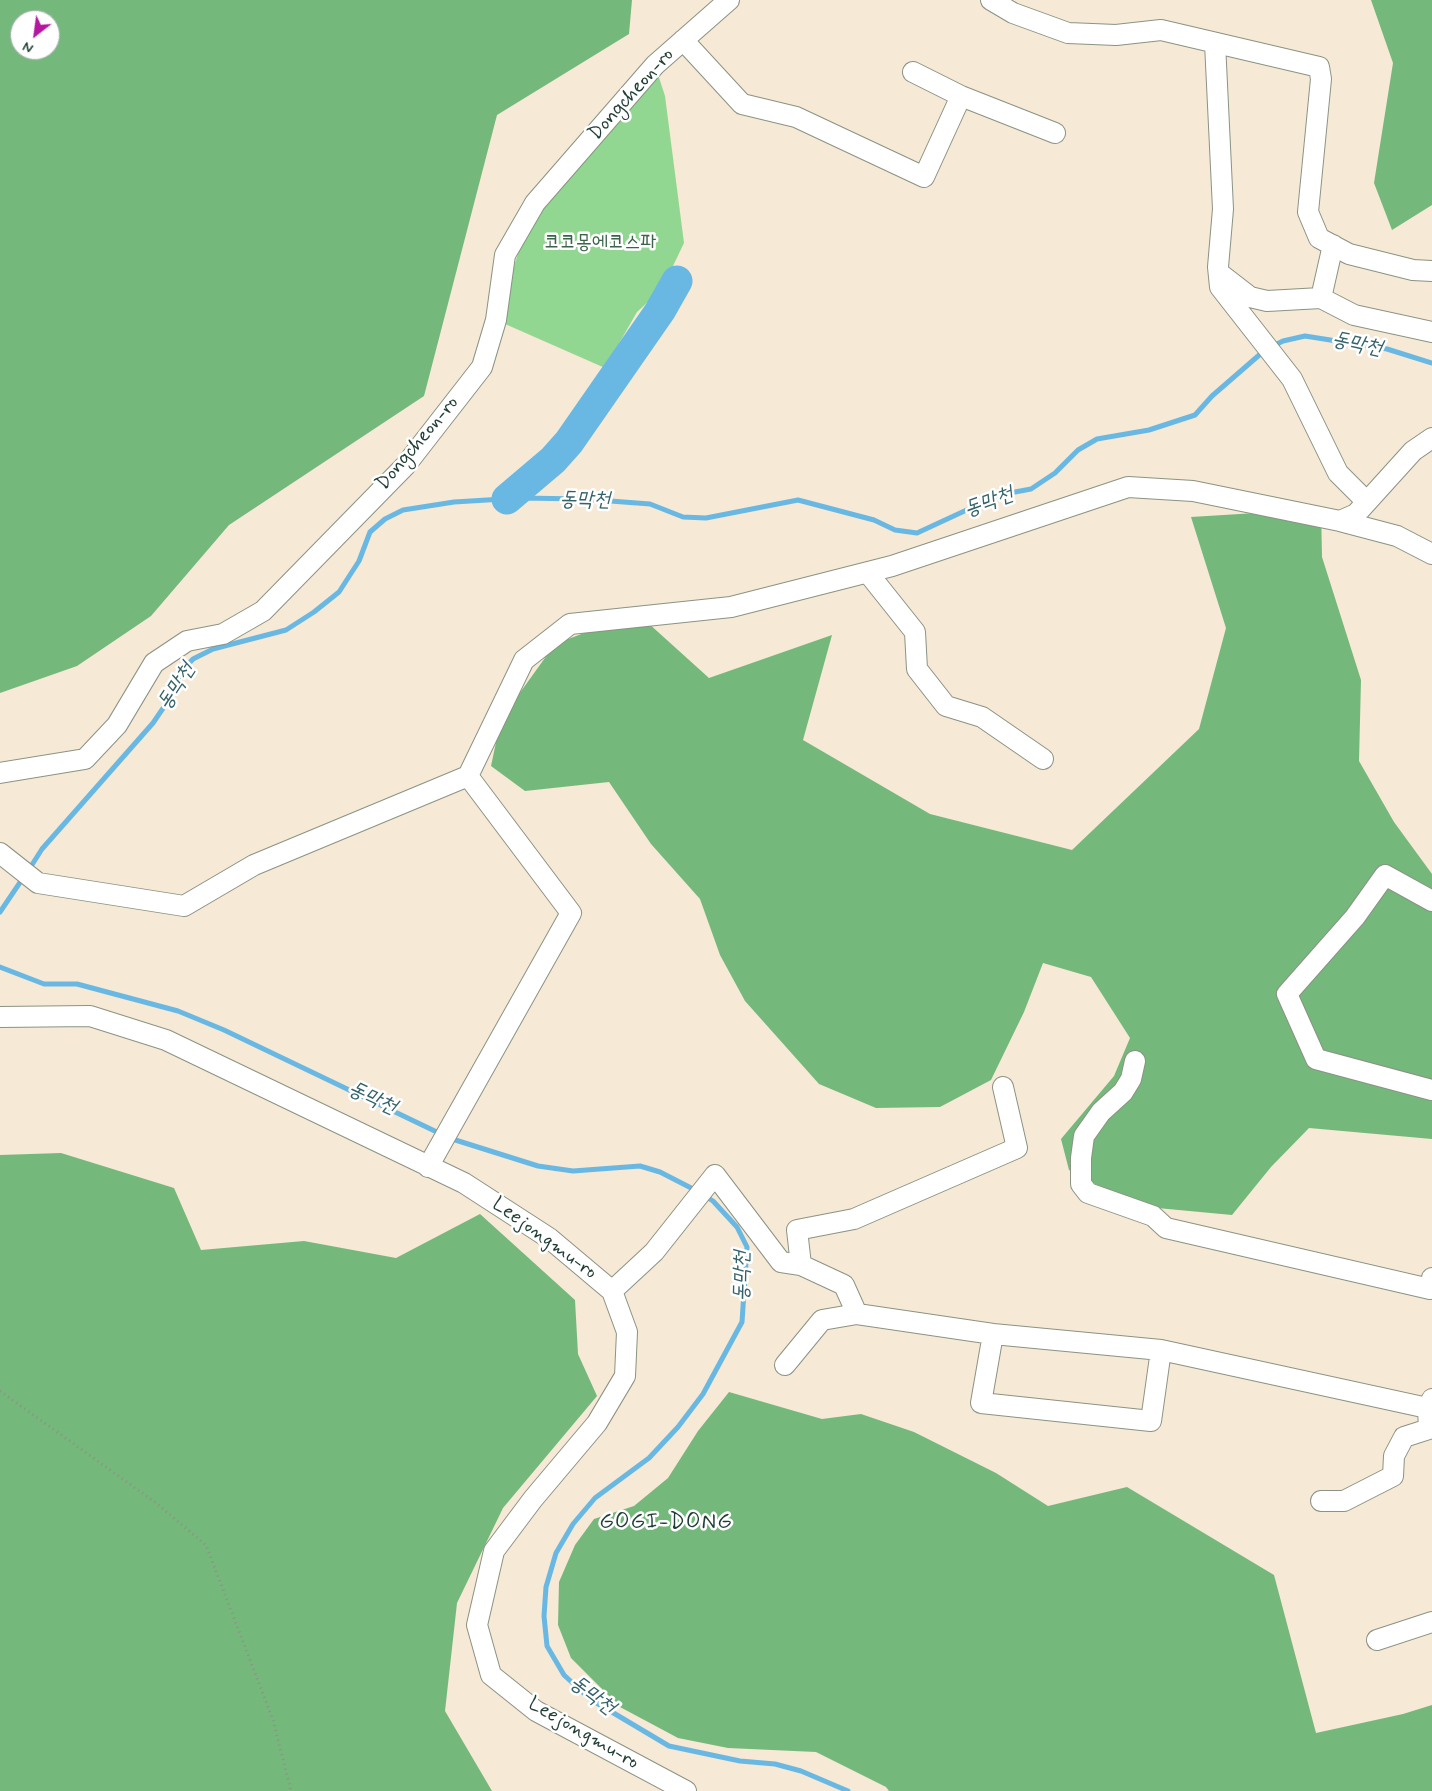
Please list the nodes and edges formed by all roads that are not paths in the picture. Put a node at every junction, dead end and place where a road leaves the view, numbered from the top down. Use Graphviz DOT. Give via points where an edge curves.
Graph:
graph roads {
  1 [pos="729,0"];
  2 [pos="991,0"];
  3 [pos="683,40"];
  4 [pos="1215,43"];
  5 [pos="913,72"];
  6 [pos="961,96"];
  7 [pos="1055,133"];
  8 [pos="1333,245"];
  9 [pos="1432,271"];
  10 [pos="1219,273"];
  11 [pos="1321,298"];
  12 [pos="1432,332"];
  13 [pos="1432,438"];
  14 [pos="1367,502"];
  15 [pos="1340,521"];
  16 [pos="1432,554"];
  17 [pos="868,572"];
  18 [pos="1044,759"];
  19 [pos="0,773"];
  20 [pos="468,776"];
  21 [pos="0,853"];
  22 [pos="1432,901"];
  23 [pos="0,1017"];
  24 [pos="1135,1061"];
  25 [pos="1002,1087"];
  26 [pos="1432,1090"];
  27 [pos="428,1167"];
  28 [pos="800,1265"];
  29 [pos="1431,1286"];
  30 [pos="612,1291"];
  31 [pos="858,1314"];
  32 [pos="993,1334"];
  33 [pos="1161,1350"];
  34 [pos="785,1365"];
  35 [pos="1431,1406"];
  36 [pos="1321,1500"];
  37 [pos="1432,1622"];
  38 [pos="1377,1640"];
  39 [pos="686,1791"];
  1 -- 3 [label="street, Dongcheon-ro"];
  2 -- 4 [label="street" via="1013,13 1068,34 1116,35 1161,30"];
  3 -- 6 [label="street" via="742,104 796,117 924,177"];
  3 -- 19 [label="street, Dongcheon-ro" via="655,65 535,203 506,256 496,320 482,366 405,466 263,611 223,634 187,641 154,663 117,726 85,759"];
  4 -- 8 [label="street" via="1318,67 1321,79 1308,212 1319,238"];
  4 -- 10 [label="street" via="1223,209"];
  5 -- 6 [label="street"];
  6 -- 7 [label="street"];
  8 -- 9 [label="street" via="1349,254 1413,270"];
  8 -- 11 [label="street"];
  10 -- 11 [label="street" via="1250,297 1267,301"];
  10 -- 14 [label="street" via="1220,287 1292,379 1338,473"];
  11 -- 12 [label="street" via="1354,315"];
  13 -- 14 [label="street" via="1413,451"];
  14 -- 15 [label="street" via="1356,514"];
  15 -- 16 [label="street" via="1397,536"];
  15 -- 17 [label="street" via="1193,491 1128,487"];
  17 -- 18 [label="street" via="915,632 918,669 946,706 982,717"];
  17 -- 20 [label="street" via="731,607 570,624 524,660"];
  20 -- 21 [label="street" via="254,865 184,906 38,883"];
  20 -- 27 [label="street" via="571,913"];
  22 -- 26 [label="street" via="1385,875 1355,917 1287,994 1316,1059"];
  23 -- 27 [label="street, Leejongmu-ro" via="90,1016 166,1040"];
  24 -- 29 [label="street" via="1131,1079 1123,1092 1101,1112 1084,1136 1081,1184 1088,1193 1153,1216 1166,1228"];
  25 -- 28 [label="street" via="1017,1148 854,1218 797,1230"];
  27 -- 30 [label="street, Leejongmu-ro" via="464,1182 549,1238"];
  28 -- 30 [label="street" via="781,1262 715,1175 654,1252"];
  28 -- 31 [label="street" via="844,1285"];
  30 -- 39 [label="street, Leejongmu-ro" via="627,1332 625,1376 597,1423 532,1498 494,1551 477,1625 491,1675 536,1711"];
  31 -- 32 [label="street"];
  31 -- 34 [label="street" via="822,1320"];
  32 -- 33 [label="street"];
  32 -- 33 [label="street" via="981,1403 1151,1421"];
  33 -- 35 [label="street"];
  35 -- 36 [label="street" via="1429,1429 1404,1437 1394,1456 1393,1476 1344,1501"];
  37 -- 38 [label="street"];
}
